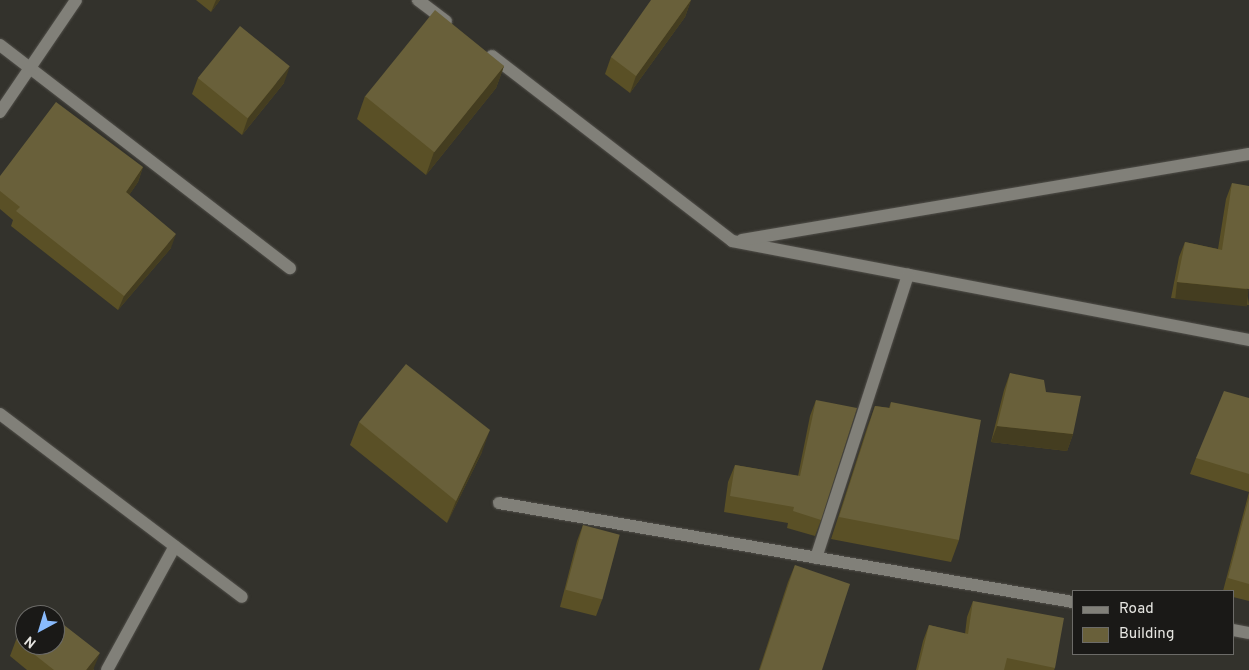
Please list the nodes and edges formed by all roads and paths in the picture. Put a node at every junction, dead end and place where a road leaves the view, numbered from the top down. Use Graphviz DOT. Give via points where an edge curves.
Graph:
graph roads {
  1 [pos="76,0"];
  2 [pos="418,0"];
  3 [pos="458,30"];
  4 [pos="0,45"];
  5 [pos="481,48"];
  6 [pos="30,68"];
  7 [pos="0,112"];
  8 [pos="1249,154"];
  9 [pos="732,241"];
  10 [pos="290,268"];
  11 [pos="908,275"];
  12 [pos="1249,340"];
  13 [pos="0,414"];
  14 [pos="499,503"];
  15 [pos="175,546"];
  16 [pos="816,558"];
  17 [pos="242,597"];
  18 [pos="1072,602"];
  19 [pos="1234,630"];
  20 [pos="1249,633"];
  21 [pos="107,670"];
  1 -- 6 [label="street"];
  2 -- 3 [label="street"];
  4 -- 6 [label="street"];
  5 -- 9 [label="street"];
  6 -- 7 [label="street"];
  6 -- 10 [label="street"];
  8 -- 9 [label="street"];
  9 -- 11 [label="street"];
  11 -- 12 [label="street"];
  11 -- 16 [label="street"];
  13 -- 15 [label="street"];
  14 -- 16 [label="street"];
  15 -- 17 [label="street"];
  15 -- 21 [label="street"];
  16 -- 18 [label="street"];
  19 -- 20 [label="street"];
}
